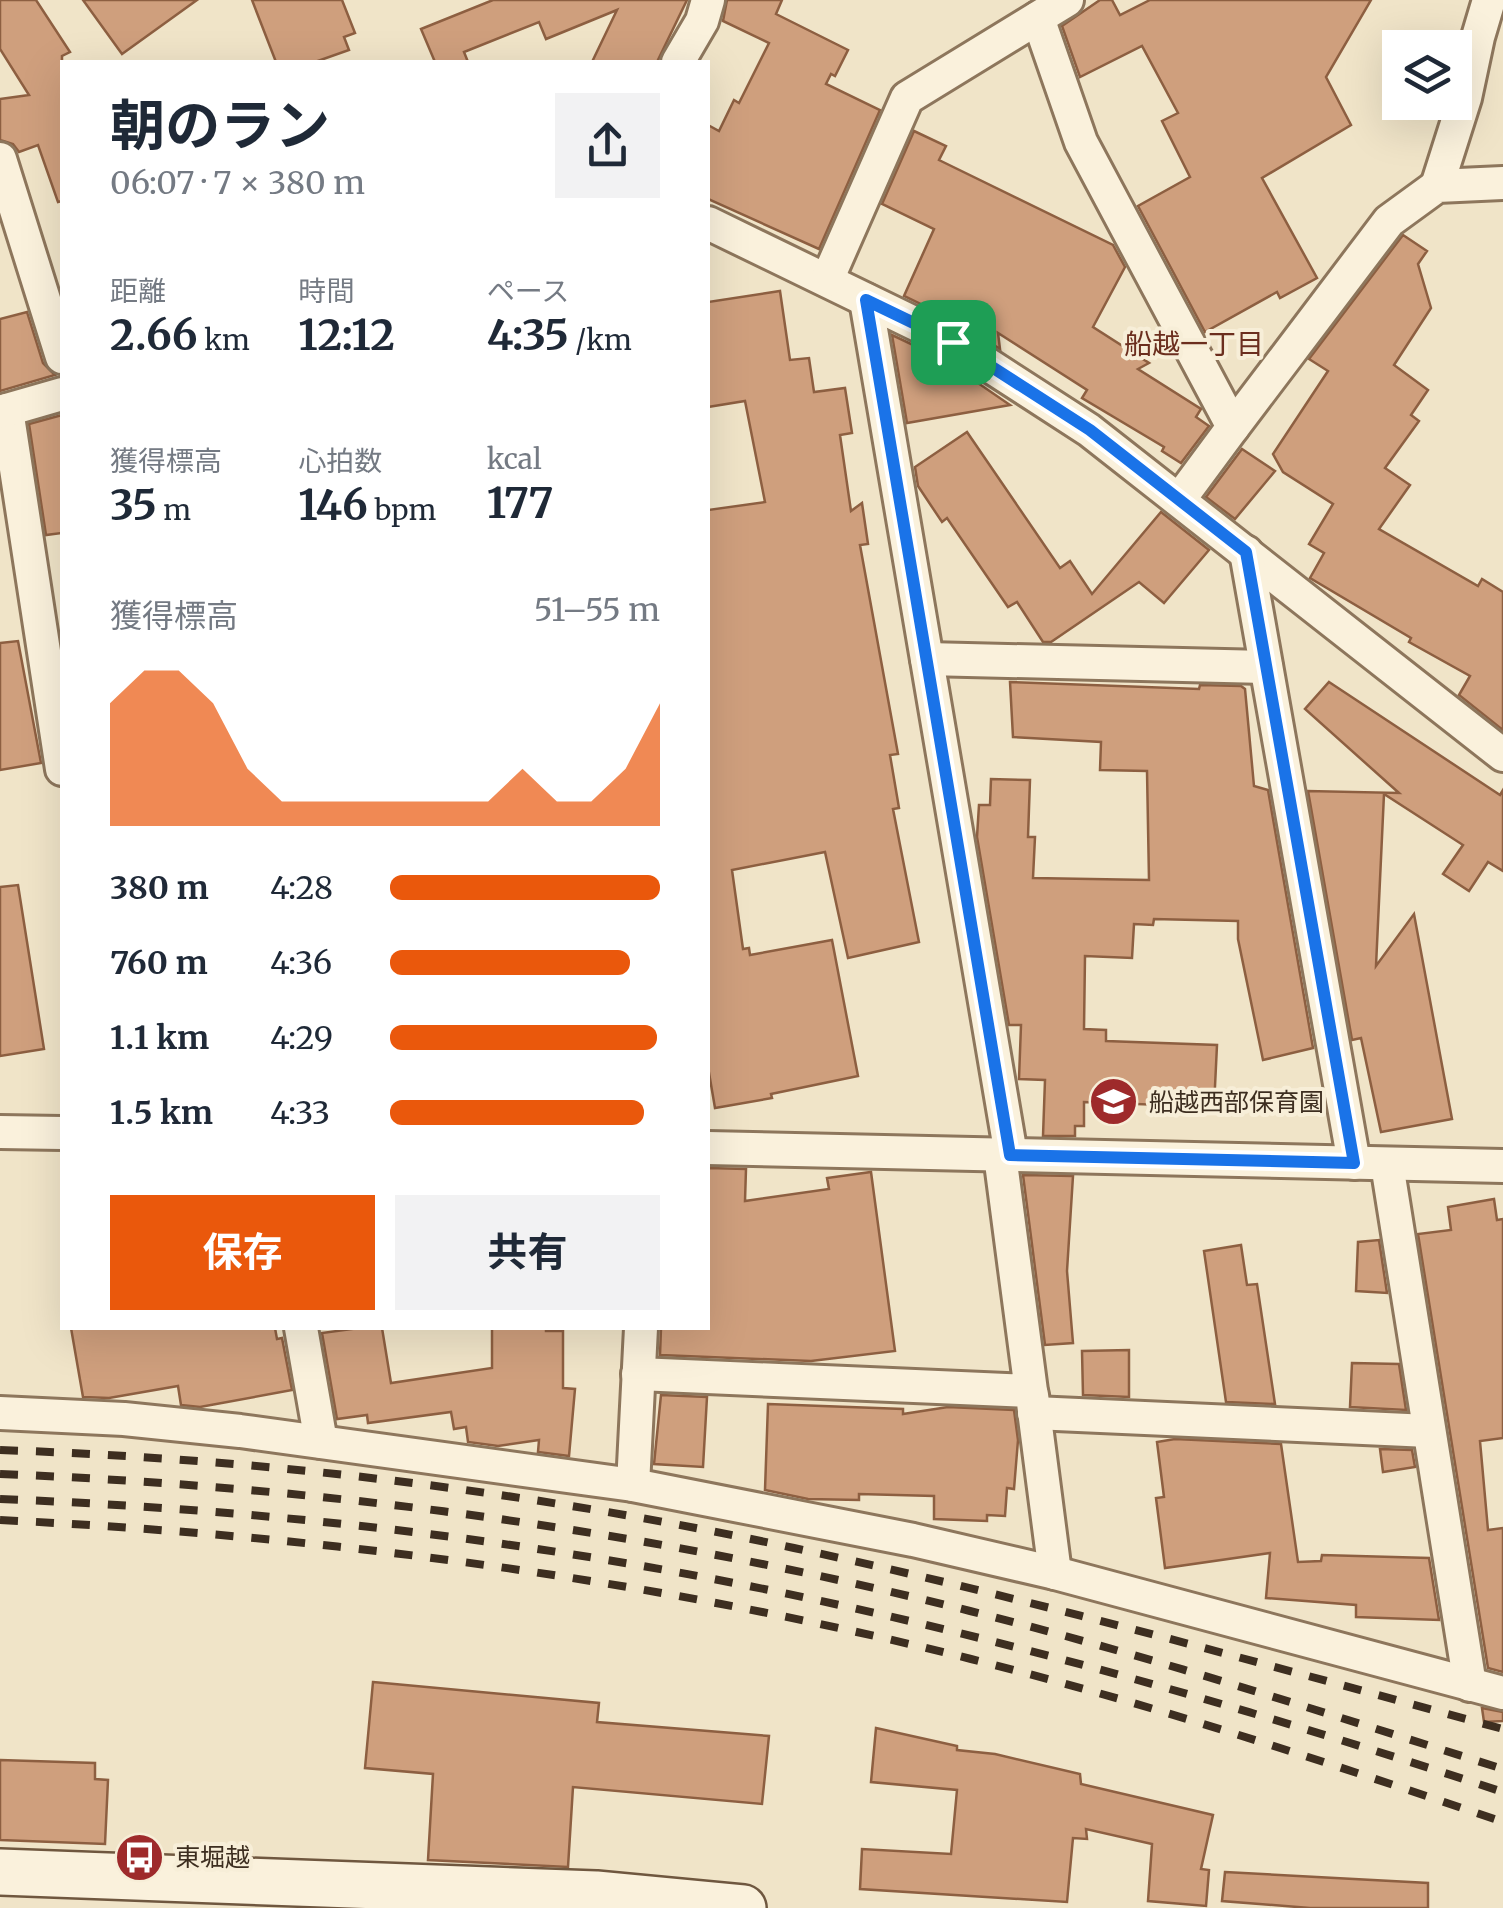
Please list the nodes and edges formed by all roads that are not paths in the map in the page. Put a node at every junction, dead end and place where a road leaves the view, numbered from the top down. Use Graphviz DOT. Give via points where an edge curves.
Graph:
graph roads {
  1 [pos="708,0"];
  2 [pos="1067,0"];
  3 [pos="1490,0"];
  4 [pos="1038,18"];
  5 [pos="679,60"];
  6 [pos="0,159"];
  7 [pos="1503,184"];
  8 [pos="1437,186"];
  9 [pos="710,223"];
  10 [pos="826,280"];
  11 [pos="866,300"];
  12 [pos="60,351"];
  13 [pos="60,395"];
  14 [pos="3,411"];
  15 [pos="1233,427"];
  16 [pos="1179,500"];
  17 [pos="1246,552"];
  18 [pos="927,659"];
  19 [pos="1266,666"];
  20 [pos="1503,754"];
  21 [pos="60,757"];
  22 [pos="0,1132"];
  23 [pos="60,1133"];
  24 [pos="710,1148"];
  25 [pos="1005,1155"];
  26 [pos="1371,1163"];
  27 [pos="1503,1166"];
  28 [pos="301,1330"];
  29 [pos="640,1330"];
  30 [pos="638,1374"];
  31 [pos="1033,1402"];
  32 [pos="0,1413"];
  33 [pos="1429,1431"];
  34 [pos="321,1442"];
  35 [pos="633,1484"];
  36 [pos="1055,1573"];
  37 [pos="1470,1684"];
  38 [pos="1503,1693"];
  39 [pos="0,1872"];
  40 [pos="743,1908"];
  1 -- 5 [label="street"];
  2 -- 4 [label="street"];
  3 -- 8 [label="street"];
  4 -- 10 [label="street" via="907,98"];
  4 -- 15 [label="street" via="1081,142"];
  6 -- 12 [label="street"];
  7 -- 8 [label="street"];
  8 -- 15 [label="street" via="1388,221"];
  9 -- 10 [label="street"];
  10 -- 11 [label="street"];
  11 -- 16 [label="street" via="968,352 1090,430"];
  11 -- 18 [label="street"];
  13 -- 14 [label="street"];
  14 -- 21 [label="street"];
  15 -- 16 [label="street"];
  16 -- 17 [label="street"];
  17 -- 19 [label="street"];
  17 -- 20 [label="street"];
  18 -- 19 [label="street"];
  18 -- 25 [label="street"];
  19 -- 26 [label="street"];
  22 -- 23 [label="street"];
  24 -- 25 [label="street"];
  25 -- 26 [label="street"];
  25 -- 31 [label="street"];
  26 -- 27 [label="street"];
  26 -- 33 [label="street"];
  28 -- 34 [label="street"];
  29 -- 30 [label="street"];
  30 -- 31 [label="street"];
  30 -- 35 [label="street"];
  31 -- 33 [label="street"];
  31 -- 36 [label="street"];
  32 -- 34 [label="street"];
  33 -- 37 [label="street"];
  34 -- 35 [label="street"];
  35 -- 36 [label="street"];
  36 -- 37 [label="street"];
  37 -- 38 [label="street"];
  39 -- 40 [label="main road" via="596,1894"];
}
